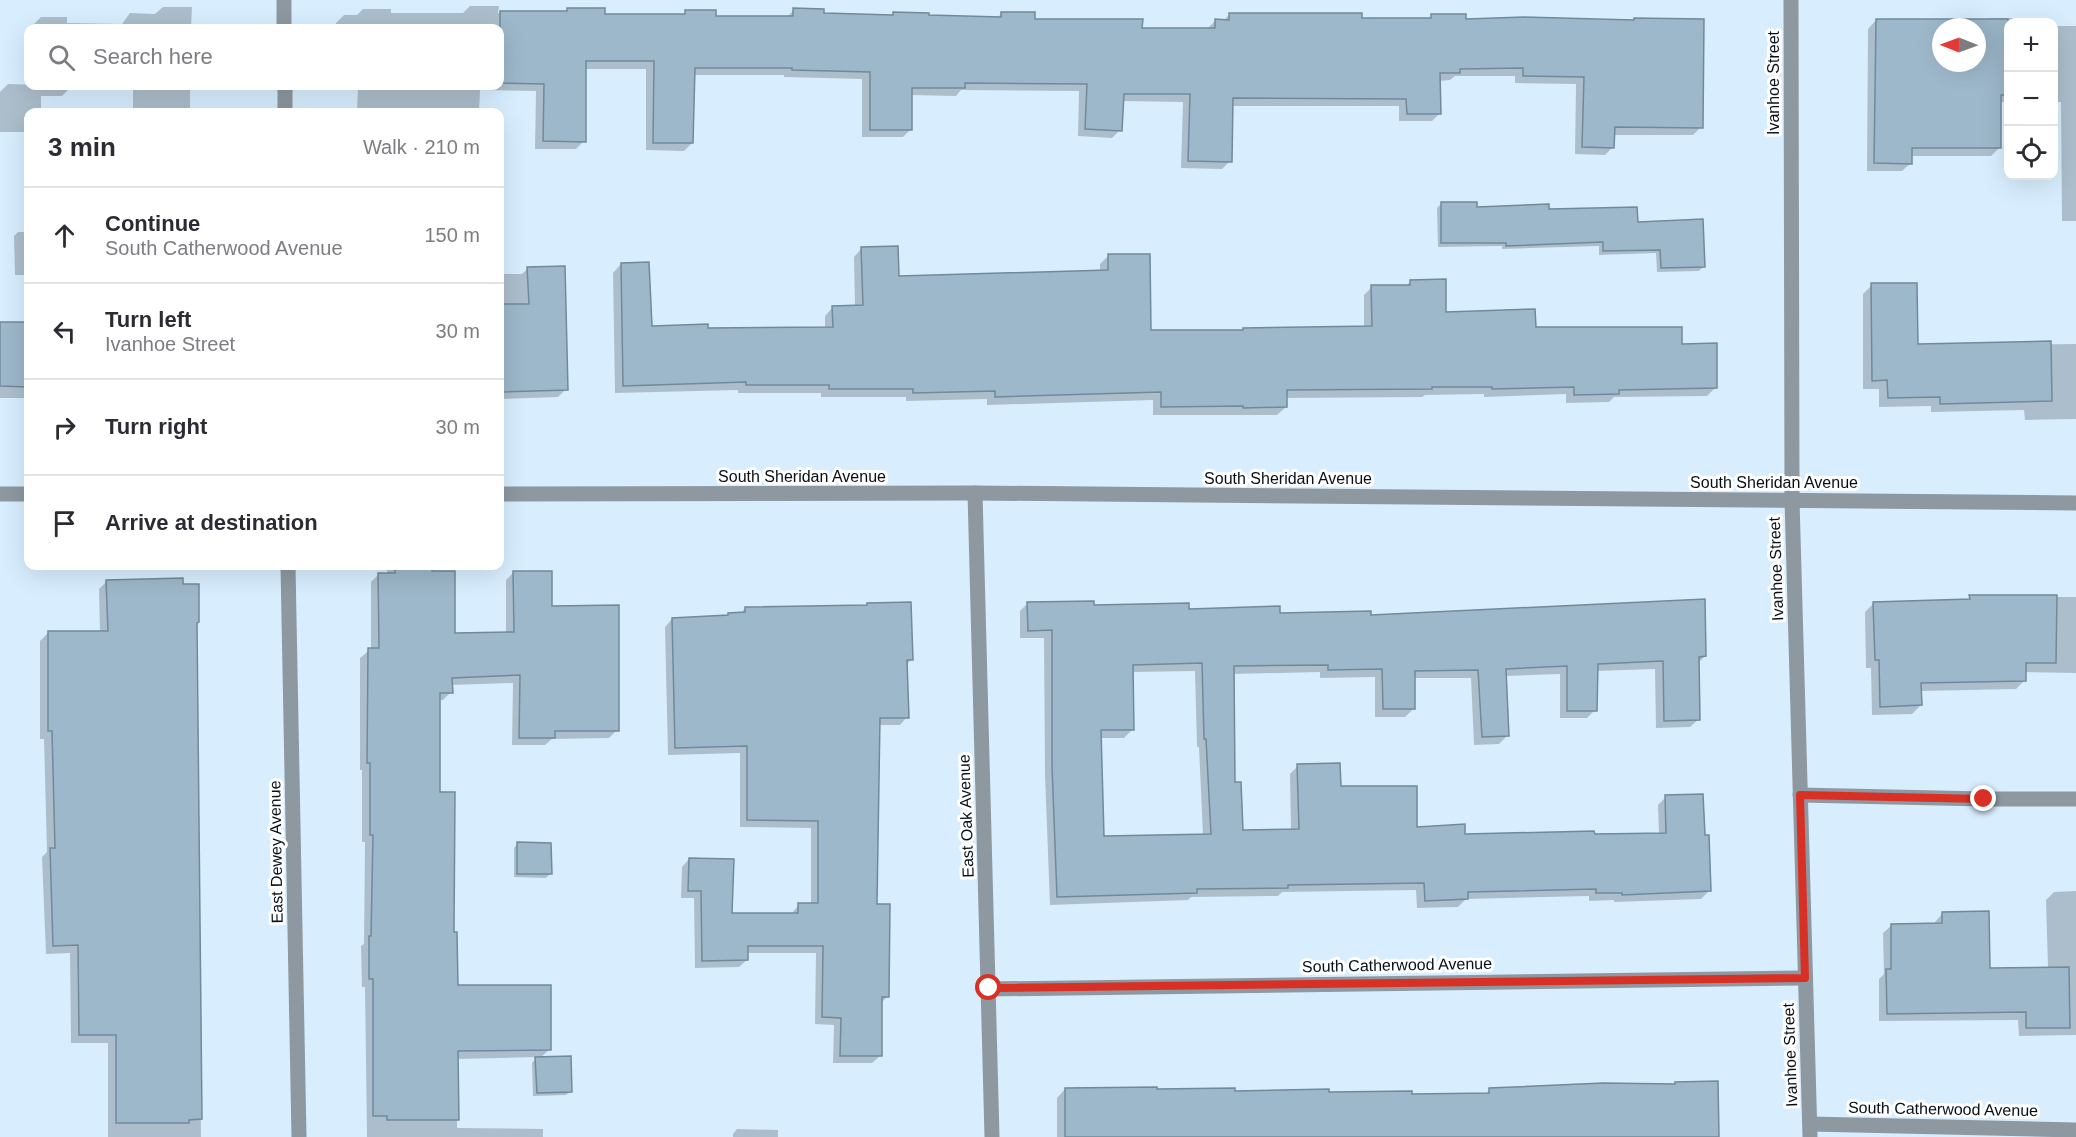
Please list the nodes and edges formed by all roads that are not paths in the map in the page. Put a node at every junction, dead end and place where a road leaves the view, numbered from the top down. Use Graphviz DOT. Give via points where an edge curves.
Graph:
graph roads {
  1 [pos="284,0"];
  2 [pos="1791,0"];
  3 [pos="284,24"];
  4 [pos="285,90"];
  5 [pos="285,108"];
  6 [pos="975,493"];
  7 [pos="0,494"];
  8 [pos="24,494"];
  9 [pos="504,494"];
  10 [pos="1792,500"];
  11 [pos="2076,503"];
  12 [pos="288,570"];
  13 [pos="1800,795"];
  14 [pos="2076,798"];
  15 [pos="1805,978"];
  16 [pos="989,988"];
  17 [pos="1810,1130"];
  18 [pos="2076,1130"];
  19 [pos="299,1137"];
  20 [pos="992,1137"];
  1 -- 3 [label="street"];
  2 -- 10 [label="street, Ivanhoe Street"];
  4 -- 5 [label="street"];
  6 -- 9 [label="street, South Sheridan Avenue"];
  6 -- 10 [label="street, South Sheridan Avenue"];
  6 -- 16 [label="street, East Oak Avenue"];
  7 -- 8 [label="street"];
  10 -- 11 [label="street, South Sheridan Avenue"];
  10 -- 13 [label="street, Ivanhoe Street"];
  12 -- 19 [label="street, East Dewey Avenue"];
  13 -- 14 [label="street"];
  13 -- 15 [label="street, Ivanhoe Street"];
  15 -- 16 [label="street, South Catherwood Avenue"];
  15 -- 17 [label="street, Ivanhoe Street"];
  16 -- 20 [label="street, East Oak Avenue"];
  17 -- 18 [label="street, South Catherwood Avenue"];
}
